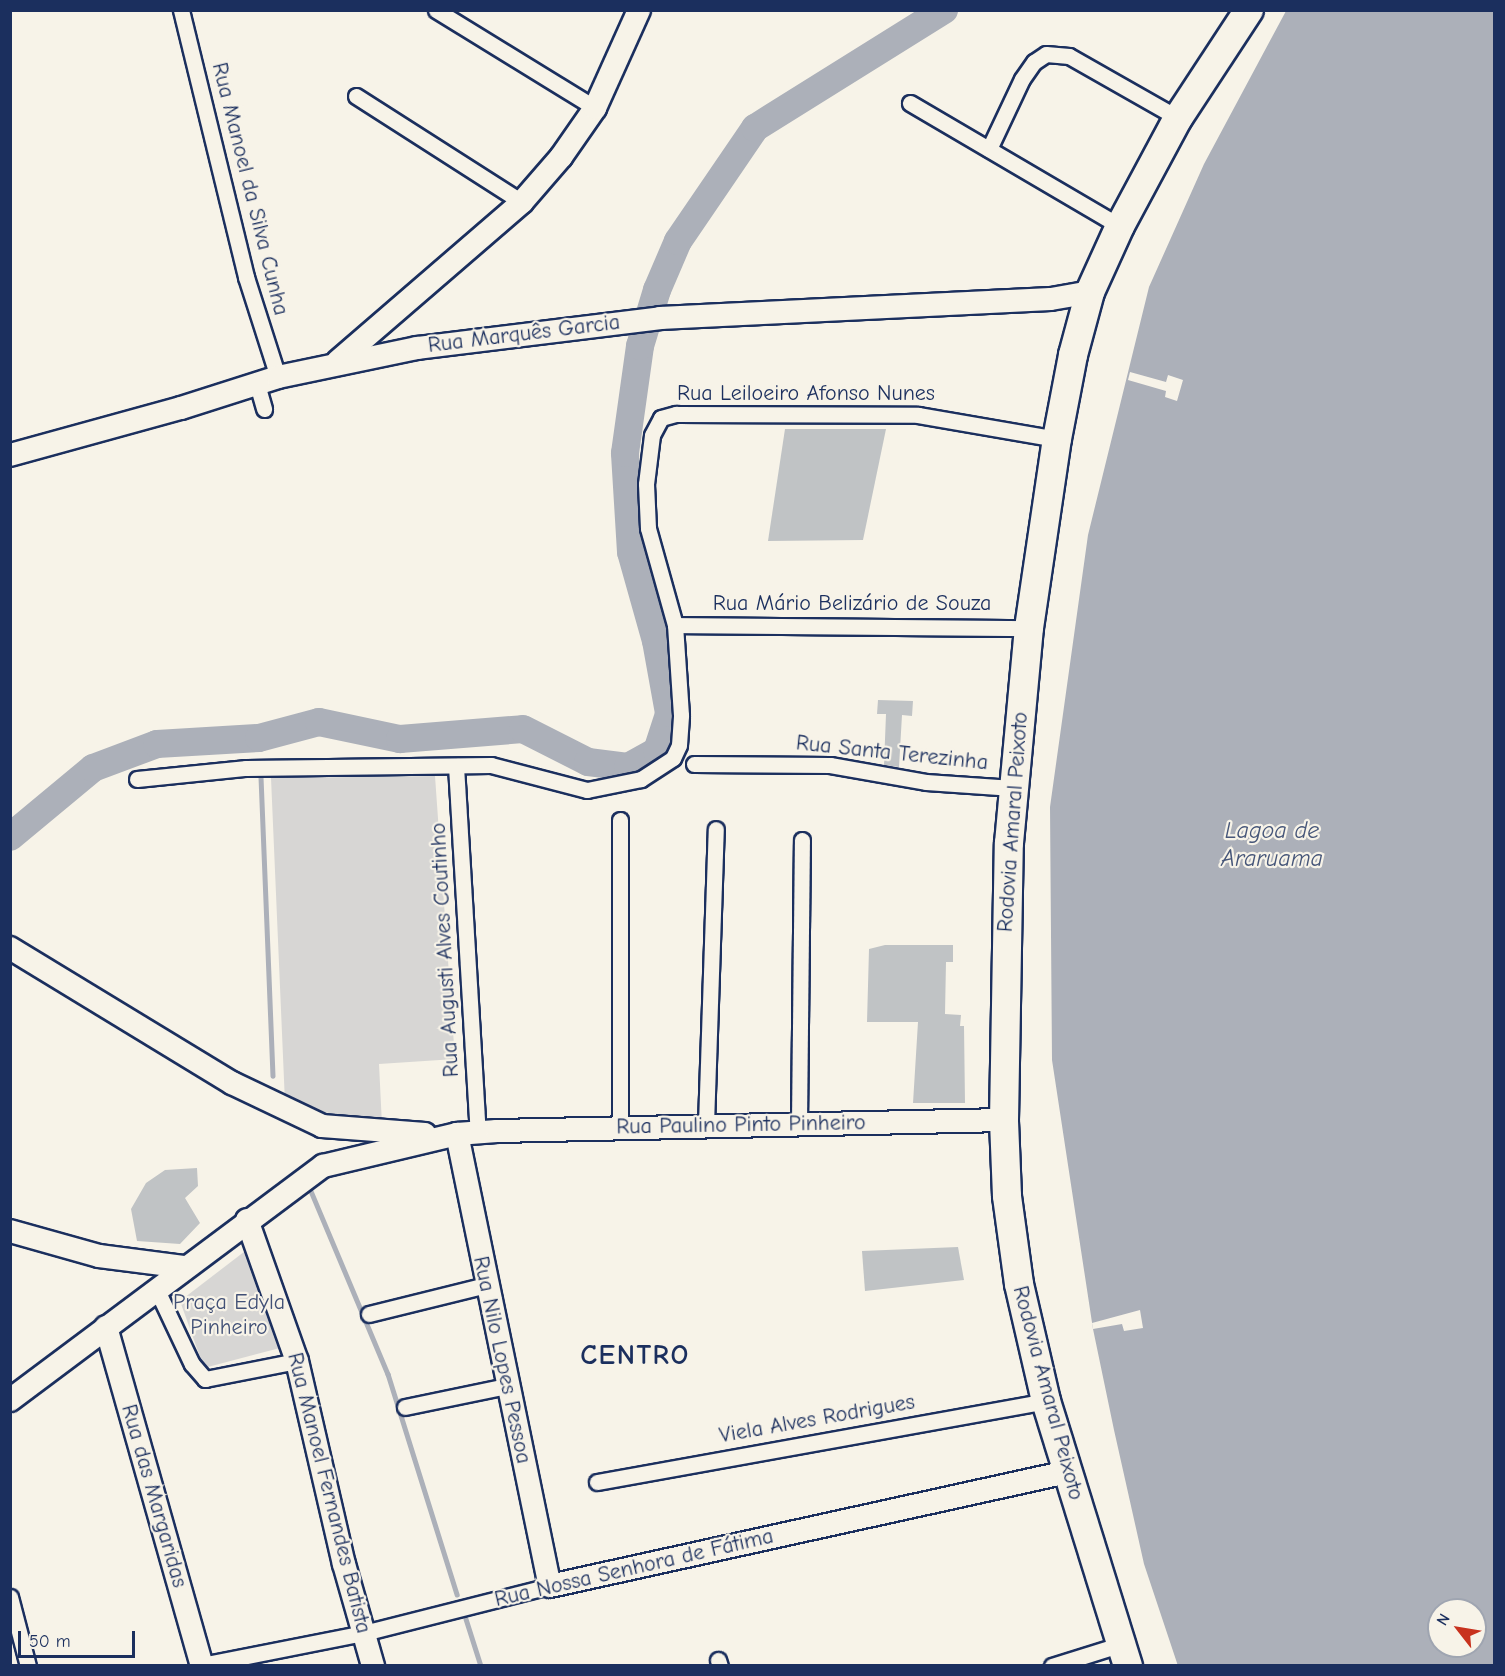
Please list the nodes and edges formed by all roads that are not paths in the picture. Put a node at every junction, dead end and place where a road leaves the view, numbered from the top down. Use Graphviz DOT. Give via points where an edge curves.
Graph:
graph roads {
  1 [pos="182,10"];
  2 [pos="436,10"];
  3 [pos="639,10"];
  4 [pos="1250,10"];
  5 [pos="356,96"];
  6 [pos="910,103"];
  7 [pos="595,108"];
  8 [pos="1178,118"];
  9 [pos="989,149"];
  10 [pos="522,202"];
  11 [pos="1120,226"];
  12 [pos="1087,305"];
  13 [pos="404,306"];
  14 [pos="417,348"];
  15 [pos="337,362"];
  16 [pos="278,377"];
  17 [pos="257,384"];
  18 [pos="264,409"];
  19 [pos="1057,439"];
  20 [pos="10,454"];
  21 [pos="675,625"];
  22 [pos="1029,628"];
  23 [pos="694,764"];
  24 [pos="456,766"];
  25 [pos="137,779"];
  26 [pos="1013,788"];
  27 [pos="620,820"];
  28 [pos="716,829"];
  29 [pos="802,840"];
  30 [pos="10,948"];
  31 [pos="1004,1120"];
  32 [pos="799,1122"];
  33 [pos="706,1124"];
  34 [pos="322,1126"];
  35 [pos="620,1126"];
  36 [pos="467,1133"];
  37 [pos="387,1142"];
  38 [pos="323,1166"];
  39 [pos="247,1220"];
  40 [pos="10,1231"];
  41 [pos="184,1267"];
  42 [pos="486,1285"];
  43 [pos="156,1288"];
  44 [pos="369,1314"];
  45 [pos="106,1327"];
  46 [pos="297,1361"];
  47 [pos="506,1386"];
  48 [pos="10,1400"];
  49 [pos="1046,1401"];
  50 [pos="405,1407"];
  51 [pos="1067,1472"];
  52 [pos="597,1482"];
  53 [pos="550,1586"];
  54 [pos="10,1597"];
  55 [pos="364,1633"];
  56 [pos="1125,1655"];
  57 [pos="28,1665"];
  58 [pos="202,1665"];
  59 [pos="373,1665"];
  60 [pos="1052,1665"];
  1 -- 16 [label="street, Rua Manoel da Silva Cunha" via="246,277"];
  2 -- 7 [label="street"];
  3 -- 7 [label="street"];
  4 -- 8 [label="highway, Rodovia Amaral Peixoto"];
  5 -- 10 [label="street"];
  6 -- 9 [label="street"];
  7 -- 10 [label="street" via="561,157"];
  8 -- 9 [label="street" via="1070,56 1046,54 1034,62 1022,79"];
  8 -- 11 [label="highway, Rodovia Amaral Peixoto"];
  9 -- 11 [label="street"];
  10 -- 13 [label="street"];
  11 -- 12 [label="highway, Rodovia Amaral Peixoto"];
  12 -- 14 [label="street, Rua Marquês Garcia" via="1051,299 660,318"];
  12 -- 19 [label="highway, Rodovia Amaral Peixoto"];
  13 -- 14 [label="street" via="399,329"];
  13 -- 15 [label="street"];
  14 -- 15 [label="street, Rua Marquês Garcia"];
  15 -- 16 [label="street, Rua Marquês Garcia"];
  16 -- 17 [label="street, Rua Marquês Garcia"];
  17 -- 18 [label="street"];
  17 -- 20 [label="street, Rua Marquês Garcia"];
  19 -- 21 [label="street, Rua Leiloeiro Afonso Nunes" via="918,415 676,414 661,418 652,435 646,484 648,528"];
  19 -- 22 [label="highway, Rodovia Amaral Peixoto"];
  21 -- 22 [label="street, Rua Mário Belizário de Souza"];
  21 -- 24 [label="street" via="679,745 661,768 641,779 587,790 514,768"];
  22 -- 26 [label="highway, Rodovia Amaral Peixoto"];
  23 -- 26 [label="street, Rua Santa Terezinha" via="830,765 926,782"];
  24 -- 25 [label="street" via="246,768"];
  24 -- 36 [label="street, Rua Augusti Alves Coutinho"];
  26 -- 31 [label="highway, Rodovia Amaral Peixoto" via="1004,942"];
  27 -- 35 [label="street"];
  28 -- 33 [label="street"];
  29 -- 32 [label="street"];
  30 -- 34 [label="street" via="232,1083"];
  31 -- 32 [label="street, Rua Paulino Pinto Pinheiro"];
  31 -- 49 [label="highway, Rodovia Amaral Peixoto" via="1007,1197 1019,1284"];
  32 -- 33 [label="street, Rua Paulino Pinto Pinheiro"];
  33 -- 35 [label="street, Rua Paulino Pinto Pinheiro"];
  34 -- 37 [label="street"];
  34 -- 38 [label="street"];
  35 -- 36 [label="street, Rua Paulino Pinto Pinheiro"];
  36 -- 37 [label="street, Rua Paulino Pinto Pinheiro"];
  36 -- 42 [label="street, Rua Nilo Lopes Pessoa"];
  37 -- 38 [label="street"];
  38 -- 39 [label="street"];
  39 -- 41 [label="street"];
  39 -- 46 [label="street, Rua Manoel Fernandes Batista"];
  40 -- 41 [label="street" via="99,1256"];
  41 -- 43 [label="street"];
  42 -- 44 [label="street"];
  42 -- 47 [label="street, Rua Nilo Lopes Pessoa"];
  43 -- 45 [label="street"];
  43 -- 46 [label="street" via="192,1364 205,1379"];
  45 -- 48 [label="street"];
  45 -- 58 [label="street, Rua das Margaridas"];
  46 -- 55 [label="street, Rua Manoel Fernandes Batista"];
  47 -- 50 [label="street"];
  47 -- 53 [label="street, Rua Nilo Lopes Pessoa"];
  49 -- 51 [label="highway, Rodovia Amaral Peixoto"];
  49 -- 52 [label="street, Viela Alves Rodrigues"];
  51 -- 53 [label="street, Rua Nossa Senhora de Fátima"];
  51 -- 56 [label="highway, Rodovia Amaral Peixoto"];
  53 -- 55 [label="street, Rua Nossa Senhora de Fátima"];
  54 -- 57 [label="street"];
  55 -- 58 [label="street, Rua Nossa Senhora de Fátima"];
  55 -- 59 [label="street, Rua Manoel Fernandes Batista"];
  56 -- 60 [label="street"];
}
